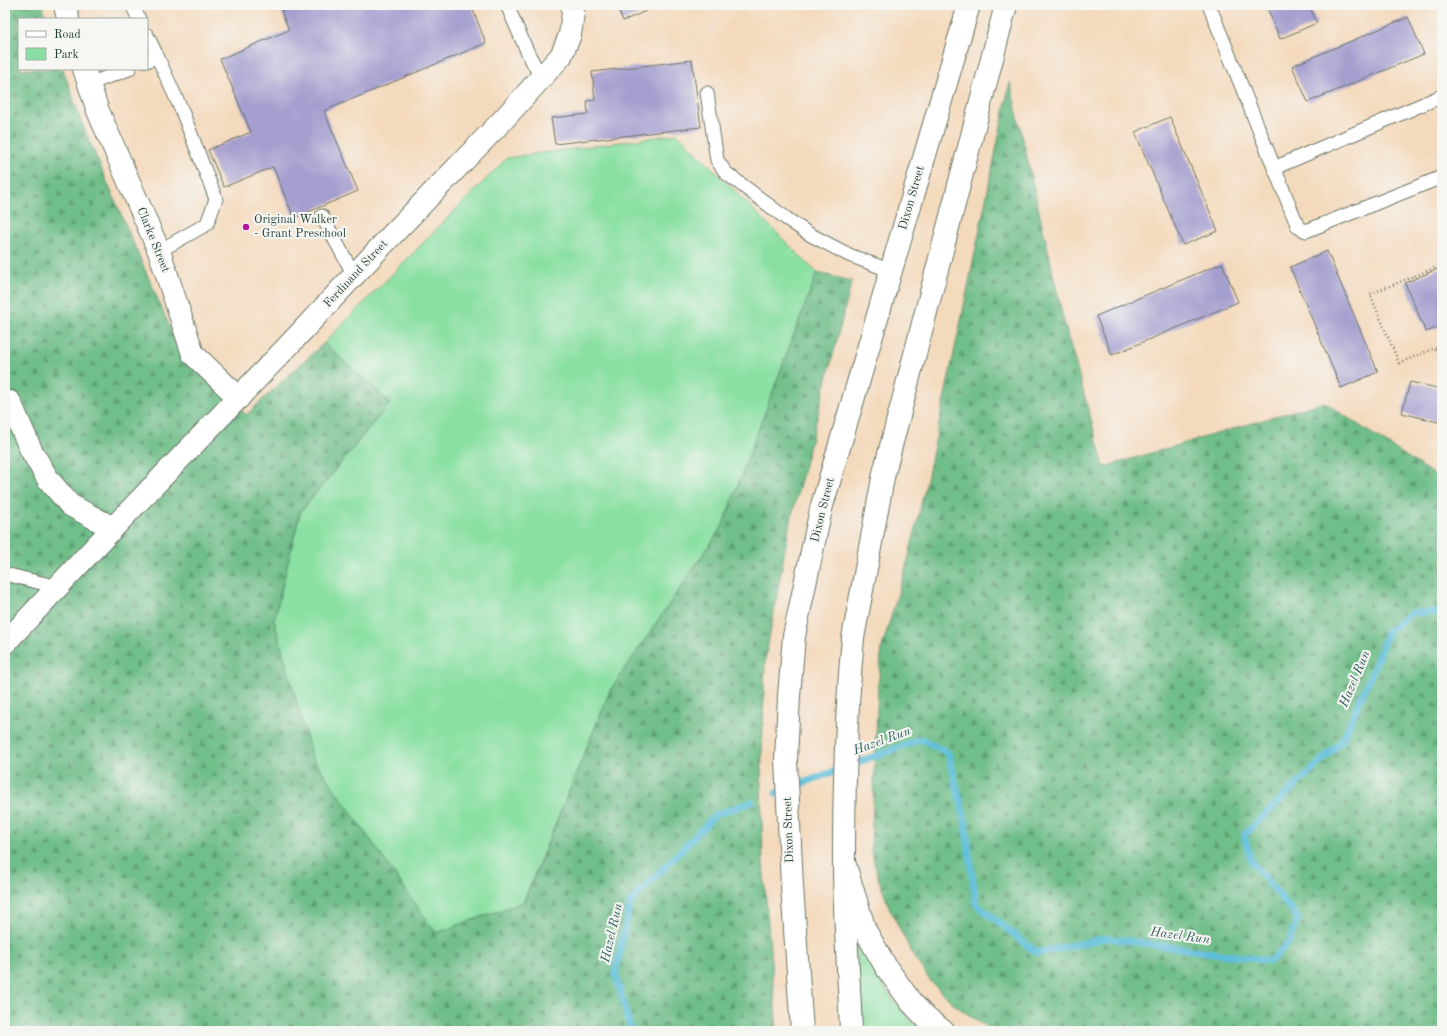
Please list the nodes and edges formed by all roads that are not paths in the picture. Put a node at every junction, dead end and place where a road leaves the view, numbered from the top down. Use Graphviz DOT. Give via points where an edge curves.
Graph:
graph roads {
  1 [pos="65,5"];
  2 [pos="132,5"];
  3 [pos="507,5"];
  4 [pos="572,5"];
  5 [pos="969,5"];
  6 [pos="1006,5"];
  7 [pos="1209,5"];
  8 [pos="68,18"];
  9 [pos="138,18"];
  10 [pos="148,40"];
  11 [pos="152,59"];
  12 [pos="123,70"];
  13 [pos="87,76"];
  14 [pos="541,78"];
  15 [pos="707,93"];
  16 [pos="1442,96"];
  17 [pos="1274,168"];
  18 [pos="1442,177"];
  19 [pos="322,216"];
  20 [pos="159,251"];
  21 [pos="891,270"];
  22 [pos="354,275"];
  23 [pos="239,398"];
  24 [pos="10,402"];
  25 [pos="113,528"];
  26 [pos="5,574"];
  27 [pos="58,587"];
  28 [pos="5,643"];
  29 [pos="844,862"];
  30 [pos="802,1031"];
  31 [pos="852,1031"];
  32 [pos="943,1031"];
  1 -- 8 [label="main road"];
  2 -- 9 [label="lane"];
  3 -- 14 [label="lane"];
  4 -- 14 [label="main road, Ferdinand Street" via="570,36 561,56"];
  5 -- 21 [label="main road, Dixon Street"];
  6 -- 29 [label="main road" via="884,473 860,598 851,663"];
  7 -- 17 [label="lane"];
  10 -- 11 [label="lane"];
  11 -- 20 [label="lane" via="182,111 216,199 207,224"];
  12 -- 13 [label="lane"];
  13 -- 20 [label="main road, Clarke Street" via="98,111"];
  14 -- 22 [label="main road, Ferdinand Street"];
  15 -- 21 [label="lane" via="718,160 726,173 809,234 849,255"];
  16 -- 17 [label="lane"];
  17 -- 18 [label="lane" via="1298,227 1306,231"];
  19 -- 22 [label="lane"];
  20 -- 23 [label="main road, Clarke Street" via="193,354"];
  21 -- 30 [label="main road, Dixon Street" via="821,509 794,636 786,760"];
  22 -- 23 [label="main road, Ferdinand Street"];
  23 -- 25 [label="main road, Ferdinand Street"];
  24 -- 25 [label="main road" via="48,480 70,504"];
  25 -- 27 [label="main road, Ferdinand Street"];
  26 -- 27 [label="lane"];
  27 -- 28 [label="main road, Ferdinand Street"];
  29 -- 31 [label="main road"];
  29 -- 32 [label="main road" via="865,930 886,967 911,1002"];
}
